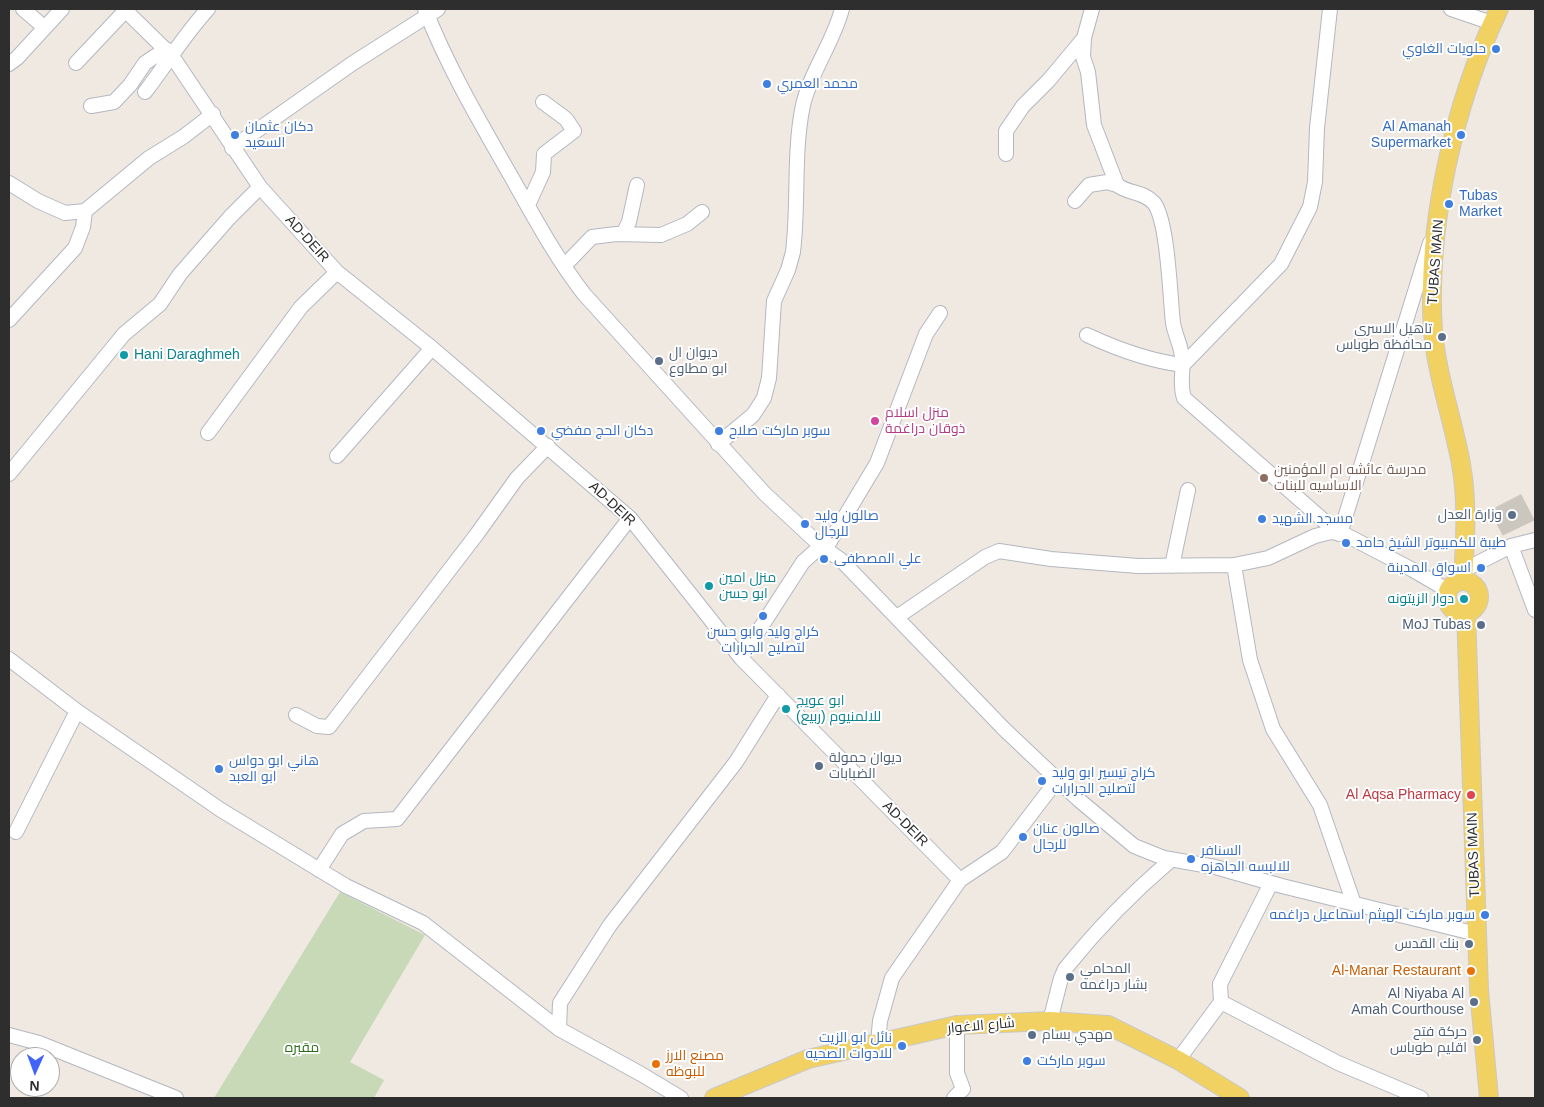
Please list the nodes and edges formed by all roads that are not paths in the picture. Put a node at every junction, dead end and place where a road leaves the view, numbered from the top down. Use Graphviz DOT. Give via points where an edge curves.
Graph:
graph roads {
  1 [pos="23,9"];
  2 [pos="62,9"];
  3 [pos="125,9"];
  4 [pos="208,9"];
  5 [pos="842,9"];
  6 [pos="1092,9"];
  7 [pos="1330,9"];
  8 [pos="1451,9"];
  9 [pos="430,11"];
  10 [pos="1496,16"];
  11 [pos="44,27"];
  12 [pos="1084,38"];
  13 [pos="169,52"];
  14 [pos="76,63"];
  15 [pos="9,64"];
  16 [pos="145,92"];
  17 [pos="543,102"];
  18 [pos="91,106"];
  19 [pos="212,114"];
  20 [pos="232,148"];
  21 [pos="1006,154"];
  22 [pos="9,183"];
  23 [pos="637,185"];
  24 [pos="1117,185"];
  25 [pos="260,187"];
  26 [pos="1075,201"];
  27 [pos="528,205"];
  28 [pos="85,211"];
  29 [pos="702,212"];
  30 [pos="1439,214"];
  31 [pos="623,234"];
  32 [pos="564,266"];
  33 [pos="337,272"];
  34 [pos="940,313"];
  35 [pos="9,320"];
  36 [pos="1087,334"];
  37 [pos="432,348"];
  38 [pos="1182,365"];
  39 [pos="208,433"];
  40 [pos="718,444"];
  41 [pos="548,446"];
  42 [pos="337,456"];
  43 [pos="9,474"];
  44 [pos="1188,490"];
  45 [pos="630,518"];
  46 [pos="1339,534"];
  47 [pos="1535,540"];
  48 [pos="1512,546"];
  49 [pos="823,547"];
  50 [pos="1234,565"];
  51 [pos="1172,566"];
  52 [pos="1463,575"];
  53 [pos="1448,592"];
  54 [pos="1535,610"];
  55 [pos="1466,612"];
  56 [pos="897,617"];
  57 [pos="742,658"];
  58 [pos="9,659"];
  59 [pos="778,695"];
  60 [pos="77,711"];
  61 [pos="296,715"];
  62 [pos="1057,780"];
  63 [pos="16,832"];
  64 [pos="1171,860"];
  65 [pos="319,870"];
  66 [pos="960,880"];
  67 [pos="1271,883"];
  68 [pos="1354,904"];
  69 [pos="1477,934"];
  70 [pos="1221,1002"];
  71 [pos="1050,1021"];
  72 [pos="957,1025"];
  73 [pos="559,1029"];
  74 [pos="9,1035"];
  75 [pos="878,1043"];
  76 [pos="1178,1060"];
  77 [pos="176,1098"];
  78 [pos="681,1098"];
  79 [pos="714,1098"];
  80 [pos="954,1098"];
  81 [pos="1240,1098"];
  82 [pos="1422,1098"];
  83 [pos="1489,1098"];
  1 -- 11 [label="street"];
  2 -- 11 [label="street"];
  3 -- 13 [label="street, AD-DEIR"];
  3 -- 14 [label="street"];
  4 -- 13 [label="street"];
  5 -- 40 [label="street" via="803,105 793,252 774,301 767,389 753,415"];
  6 -- 12 [label="street"];
  7 -- 38 [label="street" via="1310,207 1282,264"];
  8 -- 10 [label="street"];
  9 -- 20 [label="street"];
  9 -- 27 [label="street" via="460,87"];
  10 -- 30 [label="main road, TUBAS MAIN" via="1458,123"];
  11 -- 15 [label="street"];
  12 -- 21 [label="street" via="1023,106 1006,131"];
  12 -- 24 [label="street" via="1083,57 1088,72 1094,125"];
  13 -- 16 [label="street"];
  13 -- 18 [label="street" via="145,63 114,102"];
  13 -- 19 [label="street, AD-DEIR"];
  17 -- 27 [label="street" via="566,119 574,131 544,154 543,172"];
  19 -- 20 [label="street, AD-DEIR"];
  19 -- 28 [label="street" via="183,138 149,158"];
  20 -- 25 [label="street, AD-DEIR"];
  22 -- 28 [label="street" via="38,201 65,212"];
  23 -- 31 [label="street"];
  24 -- 26 [label="street" via="1108,182 1089,185"];
  24 -- 38 [label="street" via="1147,197 1160,215"];
  25 -- 33 [label="street, AD-DEIR"];
  25 -- 43 [label="street" via="180,274 160,304 124,334"];
  27 -- 32 [label="street"];
  28 -- 35 [label="street" via="75,248"];
  29 -- 31 [label="street" via="687,224 661,235"];
  30 -- 46 [label="street"];
  30 -- 52 [label="main road, TUBAS MAIN" via="1432,283 1433,332 1461,467 1466,516"];
  31 -- 32 [label="street" via="592,237"];
  32 -- 40 [label="street" via="590,301"];
  33 -- 37 [label="street, AD-DEIR"];
  33 -- 39 [label="street" via="301,307"];
  34 -- 49 [label="street" via="926,334 877,463"];
  36 -- 38 [label="street" via="1118,349"];
  37 -- 41 [label="street, AD-DEIR"];
  37 -- 42 [label="street"];
  38 -- 46 [label="street" via="1181,389 1190,406"];
  40 -- 49 [label="street" via="765,494"];
  41 -- 45 [label="street, AD-DEIR"];
  41 -- 61 [label="street" via="517,478 478,534 329,727 317,726"];
  44 -- 51 [label="street"];
  45 -- 57 [label="street, AD-DEIR"];
  45 -- 65 [label="street" via="397,819 364,821 342,834"];
  46 -- 50 [label="street" via="1324,533 1268,558"];
  46 -- 53 [label="street" via="1414,570"];
  47 -- 48 [label="street"];
  48 -- 52 [label="street"];
  48 -- 54 [label="street"];
  49 -- 56 [label="street" via="842,560"];
  49 -- 57 [label="street" via="803,562"];
  50 -- 51 [label="street"];
  50 -- 68 [label="street" via="1250,660 1273,729 1320,805"];
  51 -- 56 [label="street" via="1062,560 999,551 985,557"];
  52 -- 53 [label="main road"];
  52 -- 55 [label="main road" via="1476,588 1479,598 1475,607"];
  53 -- 55 [label="main road" via="1452,607"];
  55 -- 69 [label="main road, TUBAS MAIN"];
  56 -- 62 [label="street"];
  57 -- 59 [label="street, AD-DEIR"];
  58 -- 60 [label="street"];
  59 -- 66 [label="street, AD-DEIR"];
  59 -- 73 [label="street" via="736,762 610,926 575,979 560,1002"];
  60 -- 63 [label="street"];
  60 -- 65 [label="street" via="221,810"];
  62 -- 64 [label="street" via="1126,840 1150,854"];
  62 -- 66 [label="street" via="1002,852"];
  64 -- 67 [label="street" via="1215,866"];
  64 -- 71 [label="street" via="1115,911 1065,969"];
  65 -- 73 [label="street" via="423,923"];
  66 -- 75 [label="street" via="892,978 880,1021"];
  67 -- 68 [label="street"];
  67 -- 70 [label="street" via="1220,984"];
  68 -- 69 [label="street"];
  69 -- 83 [label="main road, TUBAS MAIN"];
  70 -- 76 [label="street"];
  70 -- 82 [label="street" via="1338,1063"];
  71 -- 72 [label="main road, شارع الاغوار"];
  71 -- 76 [label="main road, شارع الاغوار" via="1108,1025"];
  72 -- 75 [label="main road, شارع الاغوار"];
  72 -- 80 [label="street" via="957,1073 962,1089"];
  73 -- 78 [label="street"];
  74 -- 77 [label="street" via="39,1043"];
  75 -- 79 [label="main road, شارع الاغوار" via="808,1059"];
  76 -- 81 [label="main road, شارع الاغوار"];
}
